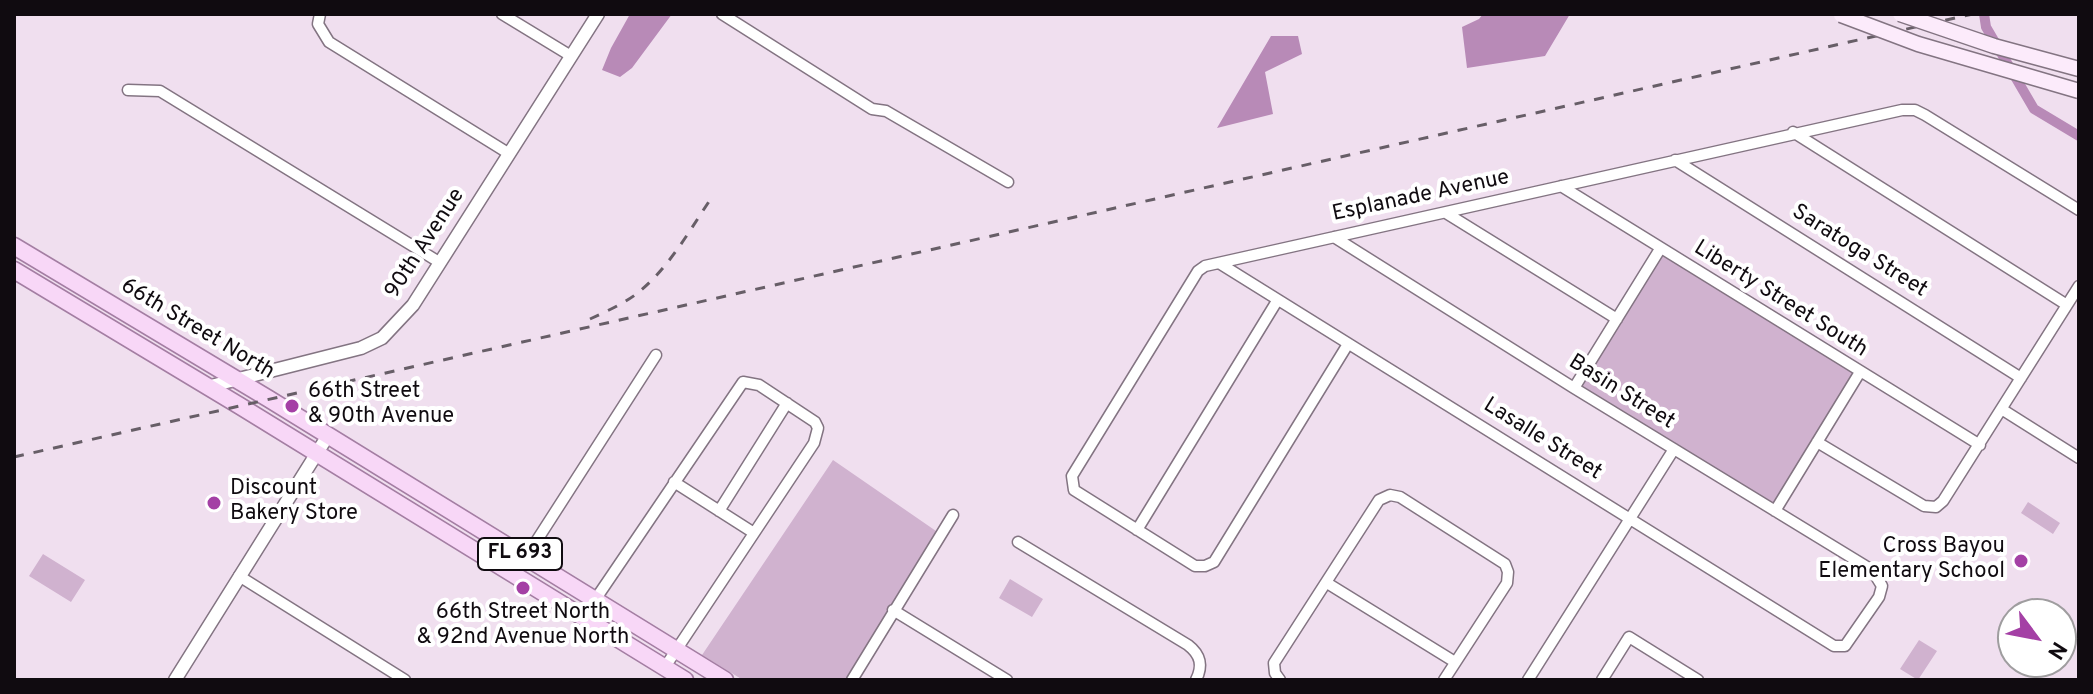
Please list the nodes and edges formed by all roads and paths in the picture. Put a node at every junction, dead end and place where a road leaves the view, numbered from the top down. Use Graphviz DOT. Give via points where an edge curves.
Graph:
graph roads {
  1 [pos="320,14"];
  2 [pos="502,14"];
  3 [pos="598,14"];
  4 [pos="722,14"];
  5 [pos="1900,14"];
  6 [pos="1841,15"];
  7 [pos="571,56"];
  8 [pos="2079,69"];
  9 [pos="128,90"];
  10 [pos="2079,91"];
  11 [pos="1793,132"];
  12 [pos="508,153"];
  13 [pos="1675,160"];
  14 [pos="1008,182"];
  15 [pos="1561,186"];
  16 [pos="2079,210"];
  17 [pos="1446,213"];
  18 [pos="1334,237"];
  19 [pos="14,246"];
  20 [pos="1660,249"];
  21 [pos="439,262"];
  22 [pos="1219,263"];
  23 [pos="14,270"];
  24 [pos="79,285"];
  25 [pos="2079,286"];
  26 [pos="1277,301"];
  27 [pos="67,303"];
  28 [pos="2067,305"];
  29 [pos="1617,319"];
  30 [pos="1348,344"];
  31 [pos="656,355"];
  32 [pos="1860,372"];
  33 [pos="235,378"];
  34 [pos="2021,378"];
  35 [pos="207,387"];
  36 [pos="1574,388"];
  37 [pos="787,403"];
  38 [pos="2003,410"];
  39 [pos="327,437"];
  40 [pos="1817,442"];
  41 [pos="1980,445"];
  42 [pos="1674,449"];
  43 [pos="316,454"];
  44 [pos="2079,458"];
  45 [pos="674,482"];
  46 [pos="719,511"];
  47 [pos="1775,511"];
  48 [pos="953,515"];
  49 [pos="1632,519"];
  50 [pos="1137,530"];
  51 [pos="754,533"];
  52 [pos="1018,542"];
  53 [pos="527,558"];
  54 [pos="239,576"];
  55 [pos="514,576"];
  56 [pos="1327,583"];
  57 [pos="595,600"];
  58 [pos="893,610"];
  59 [pos="1845,646"];
  60 [pos="676,650"];
  61 [pos="1455,662"];
  62 [pos="665,667"];
  63 [pos="1277,676"];
  64 [pos="176,680"];
  65 [pos="405,680"];
  66 [pos="685,680"];
  67 [pos="725,680"];
  68 [pos="852,680"];
  69 [pos="1007,680"];
  70 [pos="1196,680"];
  71 [pos="1444,680"];
  72 [pos="1528,680"];
  73 [pos="1602,680"];
  74 [pos="1698,680"];
  1 -- 12 [label="street" via="318,24 329,42"];
  2 -- 7 [label="street"];
  3 -- 7 [label="street, 90th Avenue"];
  4 -- 14 [label="street" via="872,109 886,111"];
  5 -- 8 [label="main road, bridge"];
  6 -- 10 [label="main road, bridge" via="1944,53"];
  7 -- 12 [label="street, 90th Avenue"];
  9 -- 21 [label="street" via="160,91"];
  11 -- 13 [label="street, Esplanade Avenue"];
  11 -- 16 [label="street, Esplanade Avenue" via="1915,110"];
  11 -- 28 [label="street"];
  12 -- 21 [label="street, 90th Avenue"];
  13 -- 15 [label="street, Esplanade Avenue"];
  13 -- 34 [label="street, Saratoga Street"];
  15 -- 17 [label="street, Esplanade Avenue"];
  15 -- 20 [label="street, Liberty Street South"];
  17 -- 18 [label="street, Esplanade Avenue"];
  17 -- 29 [label="street"];
  18 -- 22 [label="street, Esplanade Avenue"];
  18 -- 36 [label="street, Basin Street"];
  19 -- 24 [label="main road, 66th Street North / FL 693"];
  20 -- 29 [label="street"];
  20 -- 32 [label="street, Liberty Street South"];
  21 -- 33 [label="street, 90th Avenue" via="413,305 382,338 361,348"];
  22 -- 26 [label="street, Lasalle Street"];
  22 -- 50 [label="street, Esplanade Avenue" via="1198,271 1072,476 1074,490"];
  23 -- 27 [label="main road, 66th Street North / FL 693"];
  24 -- 27 [label="main road"];
  24 -- 33 [label="main road, 66th Street North / FL 693"];
  25 -- 28 [label="street"];
  26 -- 30 [label="street, Lasalle Street"];
  26 -- 50 [label="street"];
  27 -- 35 [label="main road, 66th Street North / FL 693"];
  28 -- 34 [label="street"];
  29 -- 36 [label="street"];
  30 -- 49 [label="street, Lasalle Street"];
  30 -- 50 [label="street" via="1214,562 1195,566"];
  31 -- 53 [label="street"];
  32 -- 40 [label="street"];
  32 -- 41 [label="street, Liberty Street South"];
  33 -- 35 [label="street, 90th Avenue"];
  33 -- 39 [label="main road, 66th Street North / FL 693"];
  34 -- 38 [label="street"];
  35 -- 43 [label="main road, 66th Street North / FL 693"];
  36 -- 42 [label="street, Basin Street"];
  37 -- 45 [label="street" via="759,385 743,382"];
  37 -- 46 [label="street"];
  37 -- 51 [label="street" via="815,422 818,436"];
  38 -- 41 [label="street"];
  38 -- 44 [label="street"];
  39 -- 43 [label="street"];
  39 -- 53 [label="main road, 66th Street North / FL 693"];
  40 -- 41 [label="street" via="1924,506 1936,507"];
  40 -- 47 [label="street"];
  42 -- 47 [label="street, Basin Street"];
  42 -- 49 [label="street"];
  43 -- 54 [label="street"];
  43 -- 55 [label="main road, 66th Street North / FL 693"];
  45 -- 46 [label="street"];
  45 -- 57 [label="street"];
  46 -- 51 [label="street"];
  47 -- 59 [label="street, Basin Street" via="1872,570 1882,586"];
  48 -- 58 [label="street"];
  49 -- 59 [label="street, Lasalle Street" via="1834,646"];
  49 -- 72 [label="street"];
  51 -- 60 [label="street"];
  52 -- 70 [label="street" via="1188,645 1200,658"];
  53 -- 55 [label="street"];
  53 -- 57 [label="main road, 66th Street North / FL 693"];
  54 -- 64 [label="street"];
  54 -- 65 [label="street"];
  55 -- 62 [label="main road, 66th Street North / FL 693"];
  56 -- 61 [label="street"];
  56 -- 61 [label="street" via="1379,500 1400,497 1505,564 1508,572 1507,583"];
  56 -- 63 [label="street" via="1274,663"];
  57 -- 60 [label="main road, 66th Street North / FL 693"];
  58 -- 68 [label="street"];
  58 -- 69 [label="street"];
  60 -- 62 [label="street"];
  60 -- 67 [label="main road, 66th Street North / FL 693"];
  61 -- 71 [label="street"];
  62 -- 66 [label="main road, 66th Street North / FL 693"];
  73 -- 74 [label="street" via="1629,637"];
}
